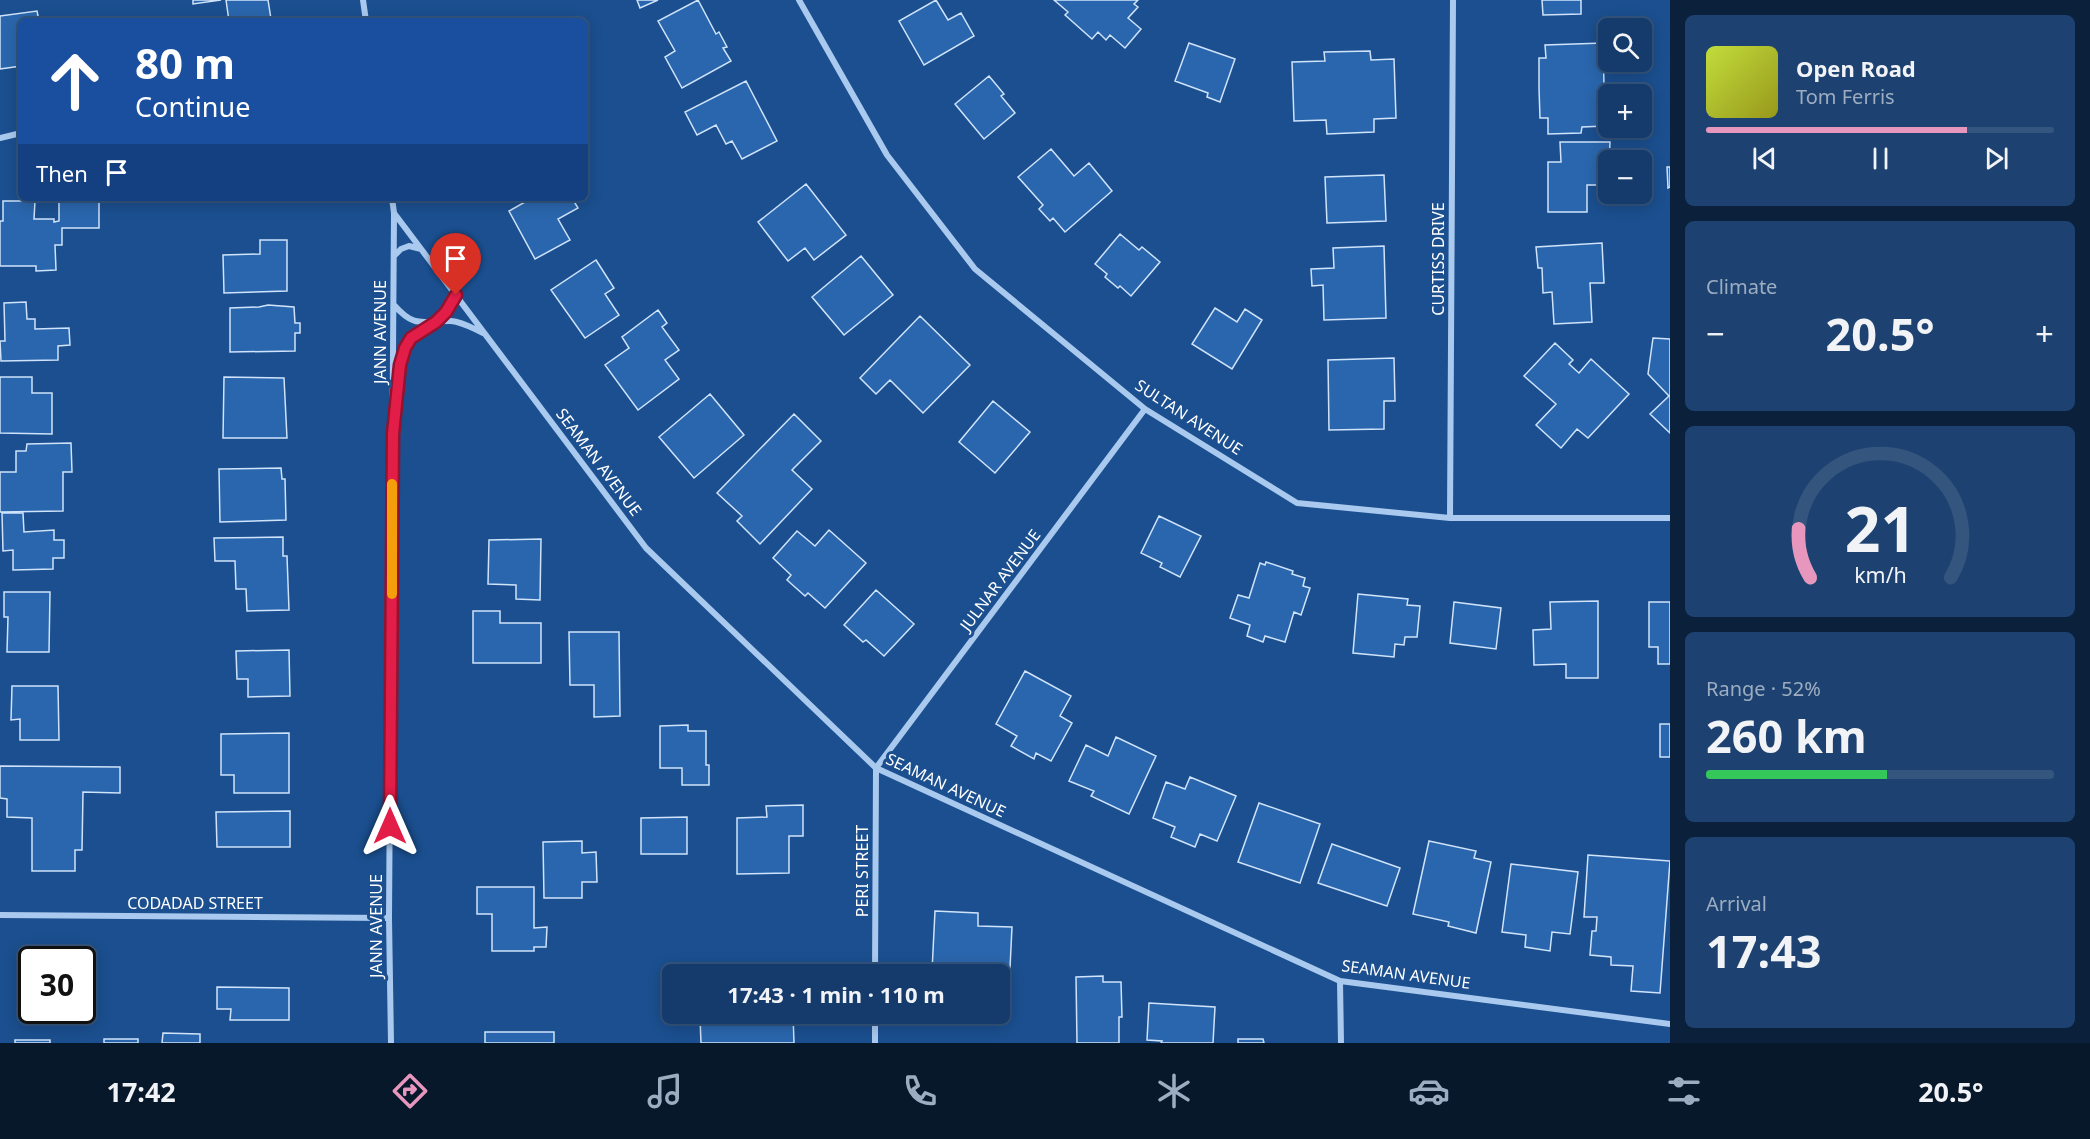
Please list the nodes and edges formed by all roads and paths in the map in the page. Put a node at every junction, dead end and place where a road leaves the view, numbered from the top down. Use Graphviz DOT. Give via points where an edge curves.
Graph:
graph roads {
  1 [pos="363,0"];
  2 [pos="799,0"];
  3 [pos="1453,0"];
  4 [pos="366,18"];
  5 [pos="18,134"];
  6 [pos="0,138"];
  7 [pos="392,201"];
  8 [pos="394,213"];
  9 [pos="422,250"];
  10 [pos="394,256"];
  11 [pos="456,295"];
  12 [pos="394,304"];
  13 [pos="436,322"];
  14 [pos="486,335"];
  15 [pos="1145,409"];
  16 [pos="393,434"];
  17 [pos="1450,518"];
  18 [pos="1670,518"];
  19 [pos="876,768"];
  20 [pos="0,915"];
  21 [pos="389,918"];
  22 [pos="875,964"];
  23 [pos="1340,981"];
  24 [pos="875,1024"];
  25 [pos="1670,1024"];
  26 [pos="391,1043"];
  27 [pos="875,1043"];
  28 [pos="1341,1043"];
  1 -- 4 [label="street"];
  2 -- 15 [label="street, SULTAN AVENUE" via="887,155 975,268"];
  3 -- 17 [label="street, CURTISS DRIVE"];
  5 -- 6 [label="street"];
  7 -- 8 [label="street, JANN AVENUE"];
  8 -- 9 [label="street, SEAMAN AVENUE"];
  8 -- 10 [label="street, JANN AVENUE"];
  9 -- 10 [label="street" via="409,246"];
  9 -- 11 [label="street, SEAMAN AVENUE"];
  10 -- 12 [label="street, JANN AVENUE"];
  11 -- 13 [label="street"];
  11 -- 14 [label="street, SEAMAN AVENUE"];
  12 -- 13 [label="street" via="411,320"];
  12 -- 16 [label="street, JANN AVENUE"];
  13 -- 14 [label="street" via="465,323"];
  13 -- 16 [label="street" via="411,338 405,348"];
  14 -- 19 [label="street, SEAMAN AVENUE" via="646,548"];
  15 -- 17 [label="street, SULTAN AVENUE" via="1297,503"];
  15 -- 19 [label="street, JULNAR AVENUE"];
  16 -- 21 [label="street, JANN AVENUE"];
  17 -- 18 [label="street, SULTAN AVENUE"];
  19 -- 22 [label="street, PERI STREET"];
  19 -- 23 [label="street, SEAMAN AVENUE"];
  20 -- 21 [label="street, CODADAD STREET"];
  21 -- 26 [label="street, JANN AVENUE"];
  23 -- 25 [label="street, SEAMAN AVENUE"];
  23 -- 28 [label="street"];
  24 -- 27 [label="street"];
}
